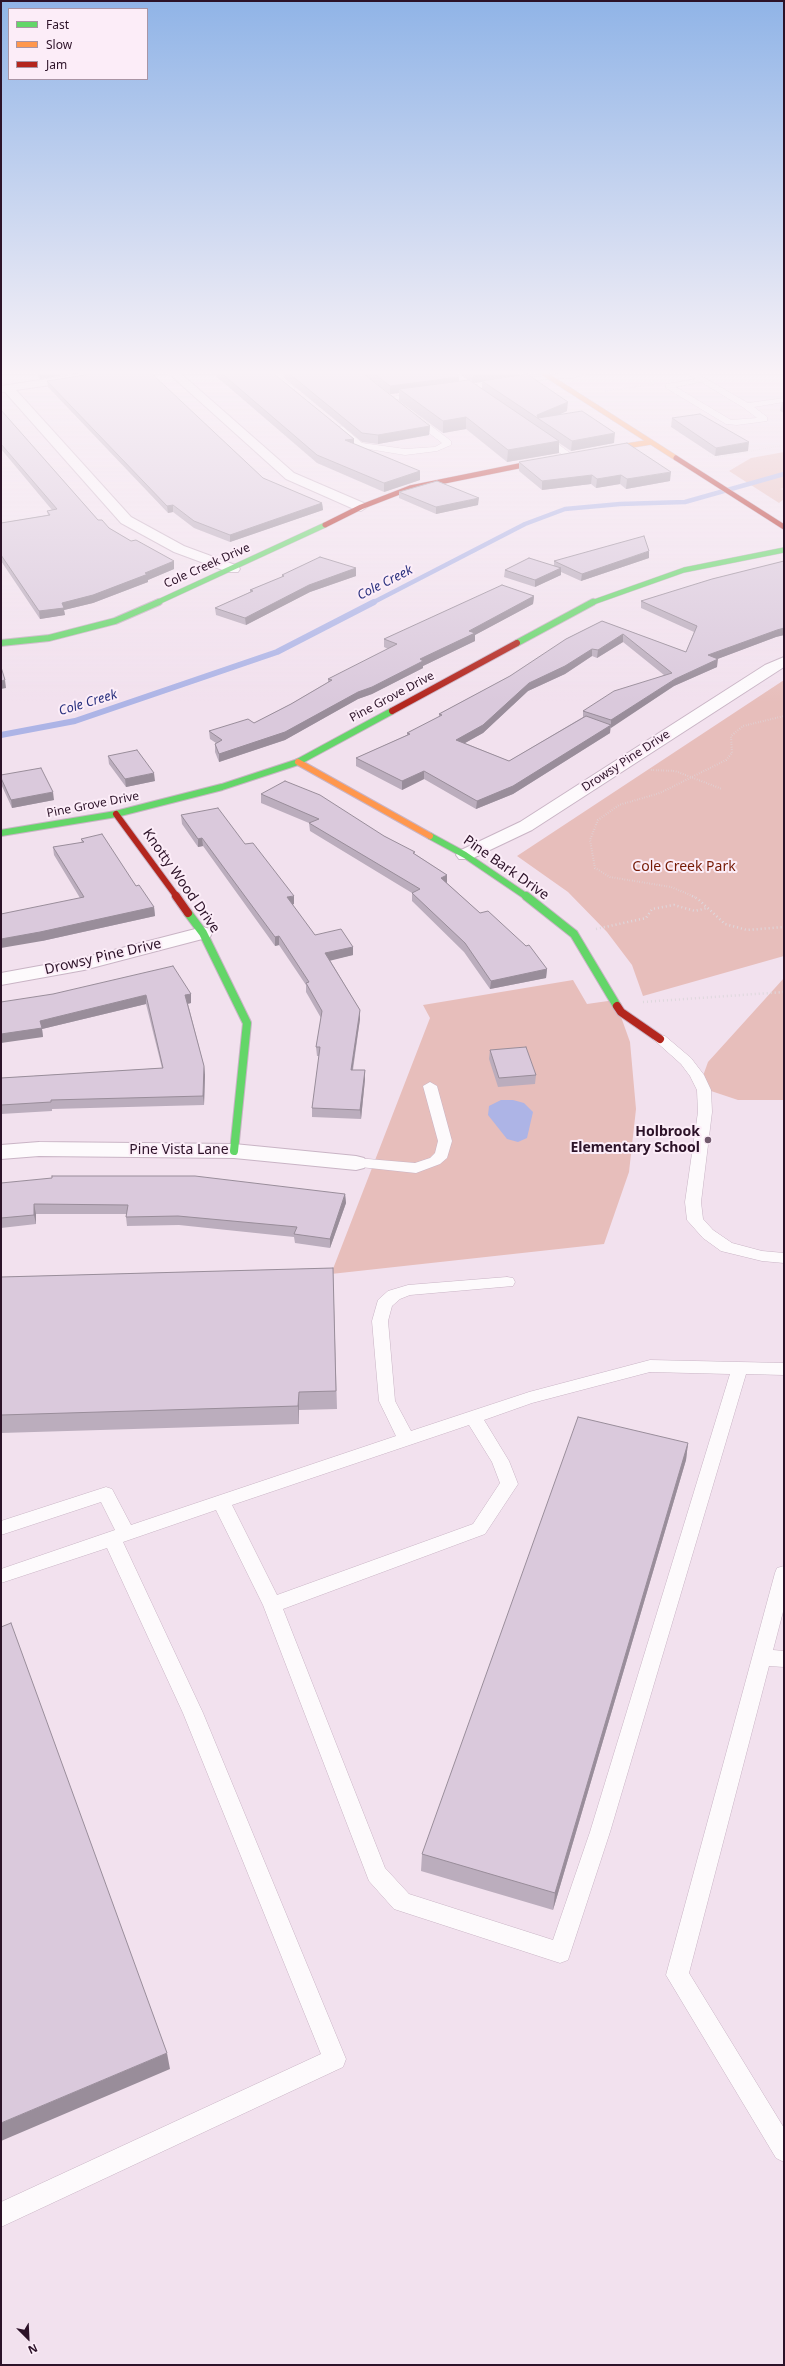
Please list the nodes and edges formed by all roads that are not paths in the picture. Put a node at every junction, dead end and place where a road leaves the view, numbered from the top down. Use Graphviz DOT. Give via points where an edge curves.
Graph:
graph roads {
  1 [pos="90,481"];
  2 [pos="302,481"];
  3 [pos="443,481"];
  4 [pos="714,481"];
  5 [pos="361,507"];
  6 [pos="784,527"];
  7 [pos="784,550"];
  8 [pos="233,569"];
  9 [pos="1,643"];
  10 [pos="784,662"];
  11 [pos="298,762"];
  12 [pos="116,814"];
  13 [pos="1,833"];
  14 [pos="465,855"];
  15 [pos="203,933"];
  16 [pos="1,979"];
  17 [pos="660,1040"];
  18 [pos="430,1086"];
  19 [pos="234,1151"];
  20 [pos="1,1152"];
  21 [pos="356,1163"];
  22 [pos="784,1258"];
  23 [pos="507,1282"];
  24 [pos="740,1367"];
  25 [pos="784,1369"];
  26 [pos="473,1417"];
  27 [pos="407,1440"];
  28 [pos="221,1502"];
  29 [pos="1,1528"];
  30 [pos="119,1537"];
  31 [pos="784,1573"];
  32 [pos="1,1576"];
  33 [pos="272,1605"];
  34 [pos="762,1657"];
  35 [pos="784,1659"];
  36 [pos="784,2150"];
  37 [pos="1,2215"];
  1 -- 8 [label="street" via="126,520 179,549"];
  2 -- 5 [label="street"];
  3 -- 5 [label="street, Cole Creek Drive" via="410,488"];
  4 -- 6 [label="street"];
  5 -- 8 [label="street, Cole Creek Drive"];
  7 -- 11 [label="street, Pine Grove Drive" via="684,570 596,600"];
  8 -- 9 [label="street, Cole Creek Drive" via="115,621 49,638"];
  10 -- 14 [label="street, Drowsy Pine Drive" via="770,668 526,826"];
  11 -- 12 [label="street, Pine Grove Drive" via="222,787"];
  11 -- 14 [label="street, Pine Bark Drive"];
  12 -- 13 [label="street, Pine Grove Drive"];
  12 -- 15 [label="street, Knotty Wood Drive"];
  14 -- 17 [label="street, Pine Bark Drive" via="516,889 574,934 621,1012"];
  15 -- 16 [label="street, Drowsy Pine Drive" via="84,964"];
  15 -- 19 [label="street, Knotty Wood Drive" via="247,1023"];
  17 -- 22 [label="lane" via="686,1061 704,1090 705,1112 693,1202 695,1220 708,1234 727,1247 762,1256"];
  18 -- 21 [label="lane" via="445,1141 442,1155 435,1161 416,1168"];
  19 -- 20 [label="street, Pine Vista Lane" via="39,1149"];
  19 -- 21 [label="street, Pine Vista Lane"];
  23 -- 27 [label="lane" via="408,1290 394,1295 384,1304 380,1321 387,1401"];
  24 -- 25 [label="lane"];
  24 -- 26 [label="lane" via="650,1366 529,1398"];
  24 -- 33 [label="lane" via="600,1832 560,1953 402,1902 377,1874"];
  26 -- 27 [label="lane"];
  26 -- 33 [label="lane" via="500,1461 509,1484 480,1529"];
  27 -- 28 [label="lane"];
  28 -- 30 [label="lane"];
  28 -- 33 [label="lane"];
  29 -- 30 [label="lane" via="106,1494"];
  30 -- 32 [label="lane"];
  30 -- 37 [label="lane" via="335,2059"];
  31 -- 34 [label="lane"];
  34 -- 35 [label="lane"];
  34 -- 36 [label="lane" via="677,1976"];
}
